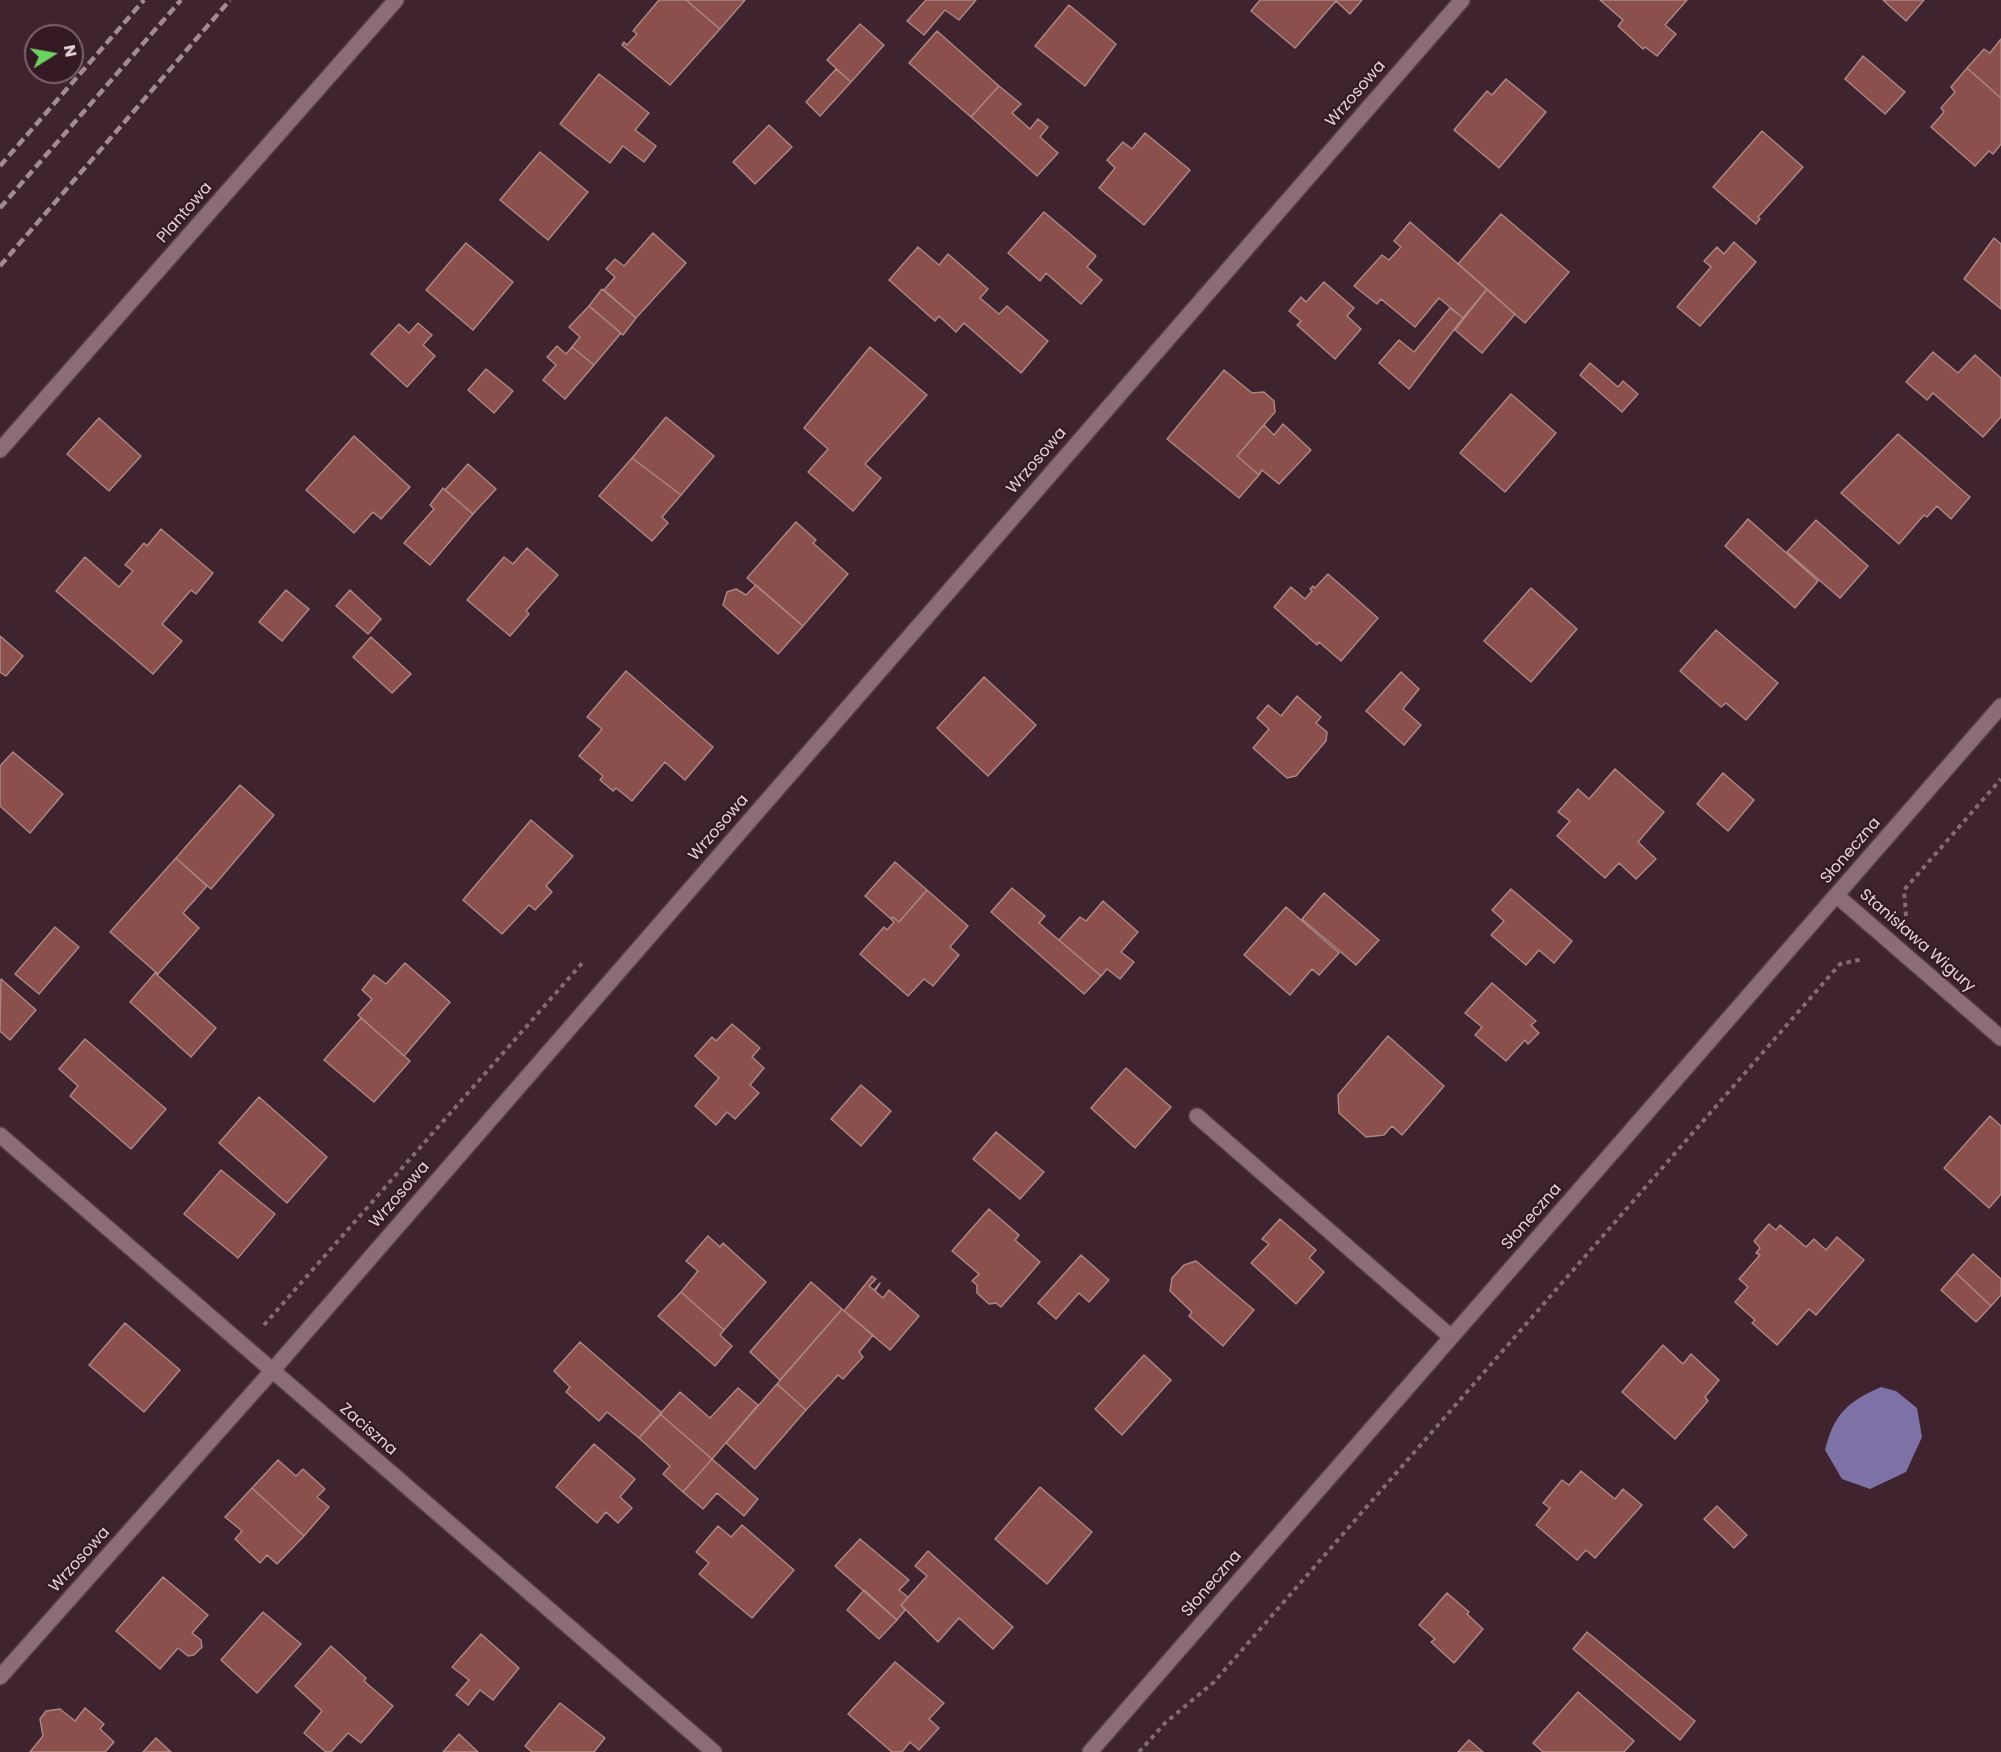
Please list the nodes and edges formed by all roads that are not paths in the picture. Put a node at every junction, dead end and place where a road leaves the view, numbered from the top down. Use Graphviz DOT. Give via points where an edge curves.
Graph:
graph roads {
  1 [pos="396,0"];
  2 [pos="1462,0"];
  3 [pos="0,450"];
  4 [pos="2001,706"];
  5 [pos="1836,895"];
  6 [pos="2001,1038"];
  7 [pos="1197,1116"];
  8 [pos="0,1135"];
  9 [pos="1451,1337"];
  10 [pos="272,1371"];
  11 [pos="0,1677"];
  12 [pos="714,1752"];
  13 [pos="1090,1752"];
  1 -- 3 [label="street, Plantowa"];
  2 -- 10 [label="street, Wrzosowa"];
  4 -- 5 [label="street, Słoneczna"];
  5 -- 6 [label="street, Stanisława Wigury"];
  5 -- 9 [label="street, Słoneczna"];
  7 -- 9 [label="street"];
  8 -- 10 [label="street, Zaciszna"];
  9 -- 13 [label="street, Słoneczna"];
  10 -- 11 [label="street, Wrzosowa"];
  10 -- 12 [label="street, Zaciszna"];
}
